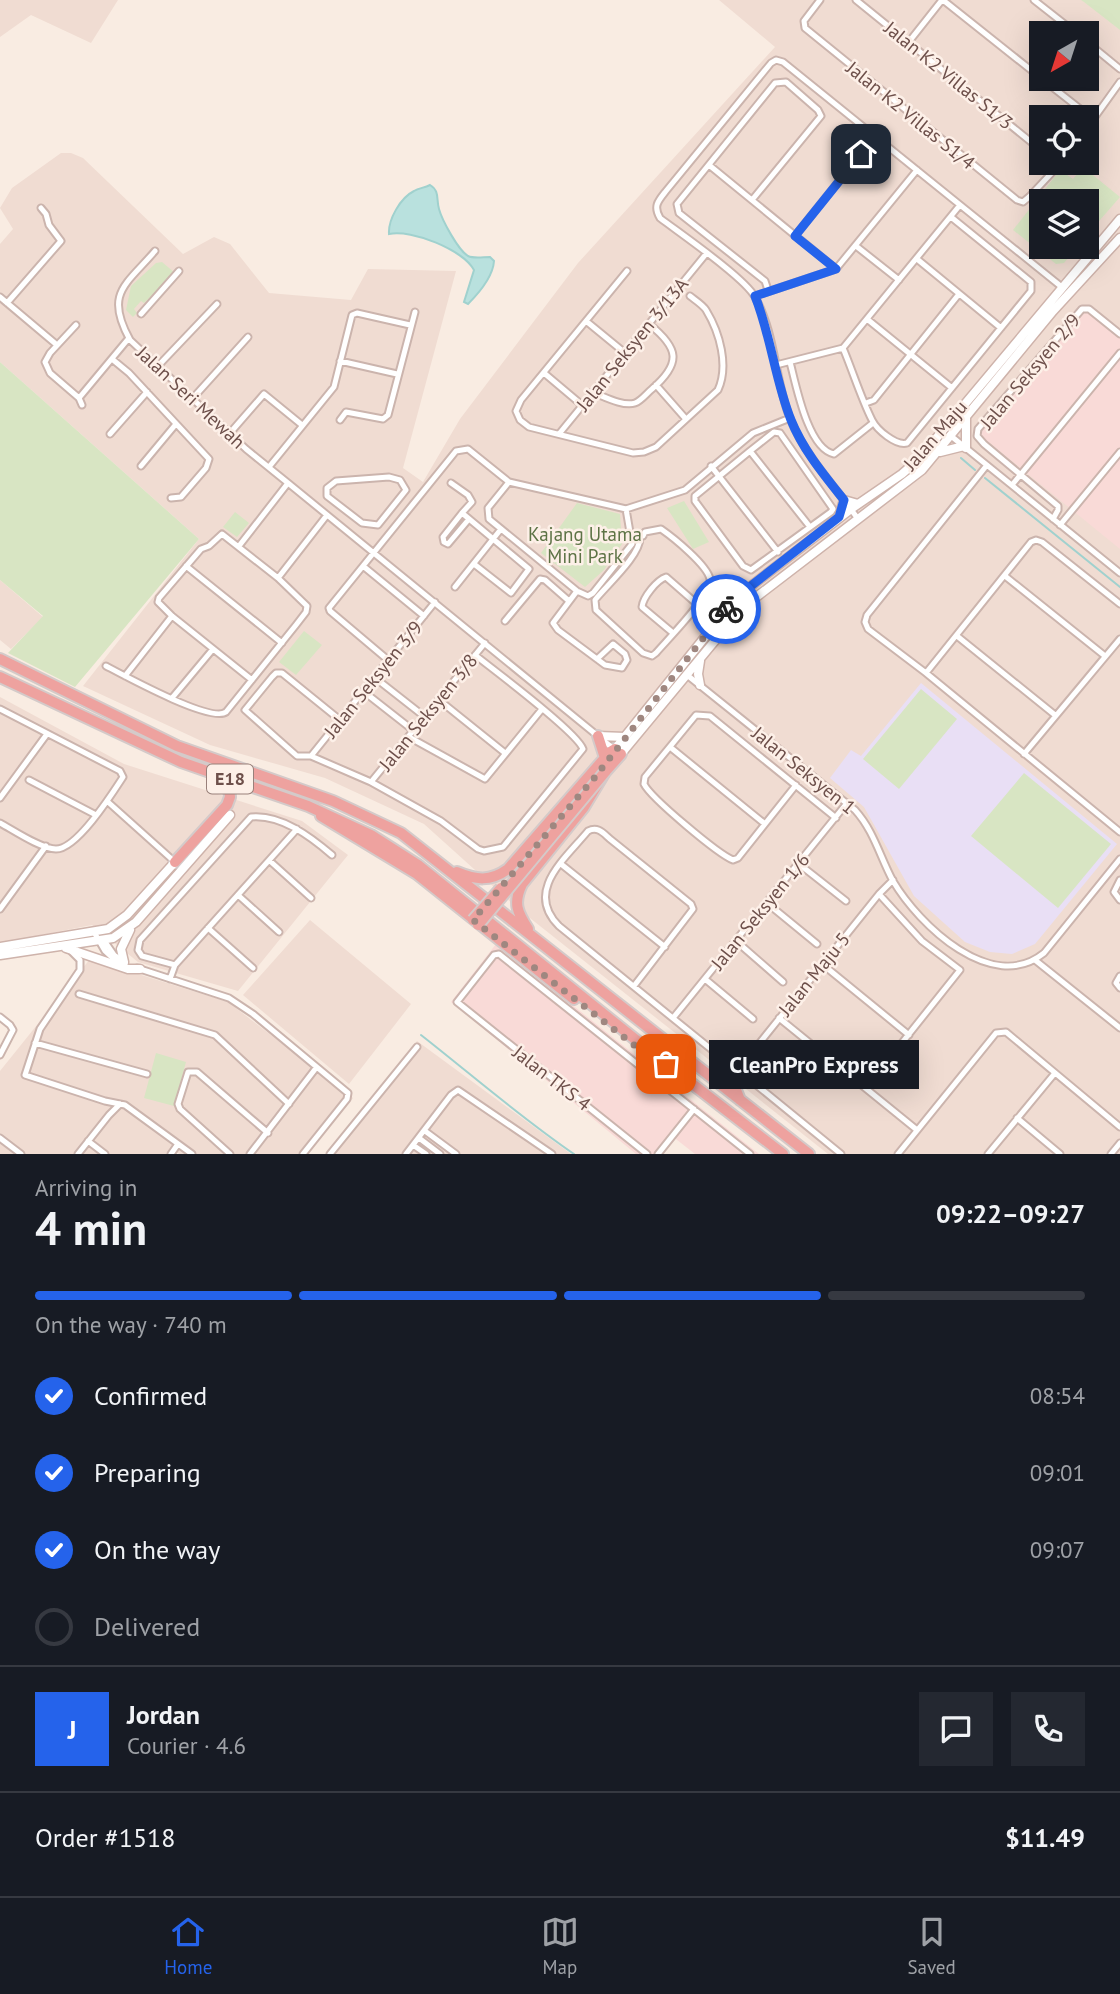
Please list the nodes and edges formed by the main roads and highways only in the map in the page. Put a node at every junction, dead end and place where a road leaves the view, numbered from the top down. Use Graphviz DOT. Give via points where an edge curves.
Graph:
graph roads {
  1 [pos="0,659"];
  2 [pos="0,677"];
  3 [pos="598,736"];
  4 [pos="605,758"];
  5 [pos="181,762"];
  6 [pos="600,774"];
  7 [pos="308,806"];
  8 [pos="179,865"];
  9 [pos="445,866"];
  10 [pos="476,923"];
  11 [pos="540,941"];
  12 [pos="651,1052"];
  13 [pos="706,1075"];
  14 [pos="741,1102"];
  15 [pos="783,1154"];
  16 [pos="809,1154"];
  1 -- 9 [label="highway, E18" via="177,746 374,819"];
  2 -- 5 [label="highway, E18"];
  3 -- 4 [label="highway"];
  4 -- 6 [label="highway" via="618,752"];
  4 -- 9 [label="highway" via="499,876 475,879"];
  5 -- 7 [label="highway, E18"];
  5 -- 8 [label="highway" via="226,784 230,797"];
  6 -- 10 [label="highway, bridge"];
  6 -- 11 [label="highway" via="584,807 516,896 521,917"];
  7 -- 10 [label="highway" via="417,874"];
  7 -- 12 [label="highway, E18" via="371,835 418,865"];
  9 -- 11 [label="highway, E18"];
  10 -- 12 [label="highway" via="638,1048"];
  11 -- 13 [label="highway, E18"];
  12 -- 15 [label="highway, E18"];
  13 -- 14 [label="highway, E18"];
  13 -- 14 [label="highway" via="723,1078 738,1070 734,1085"];
  14 -- 16 [label="highway, E18"];
}
